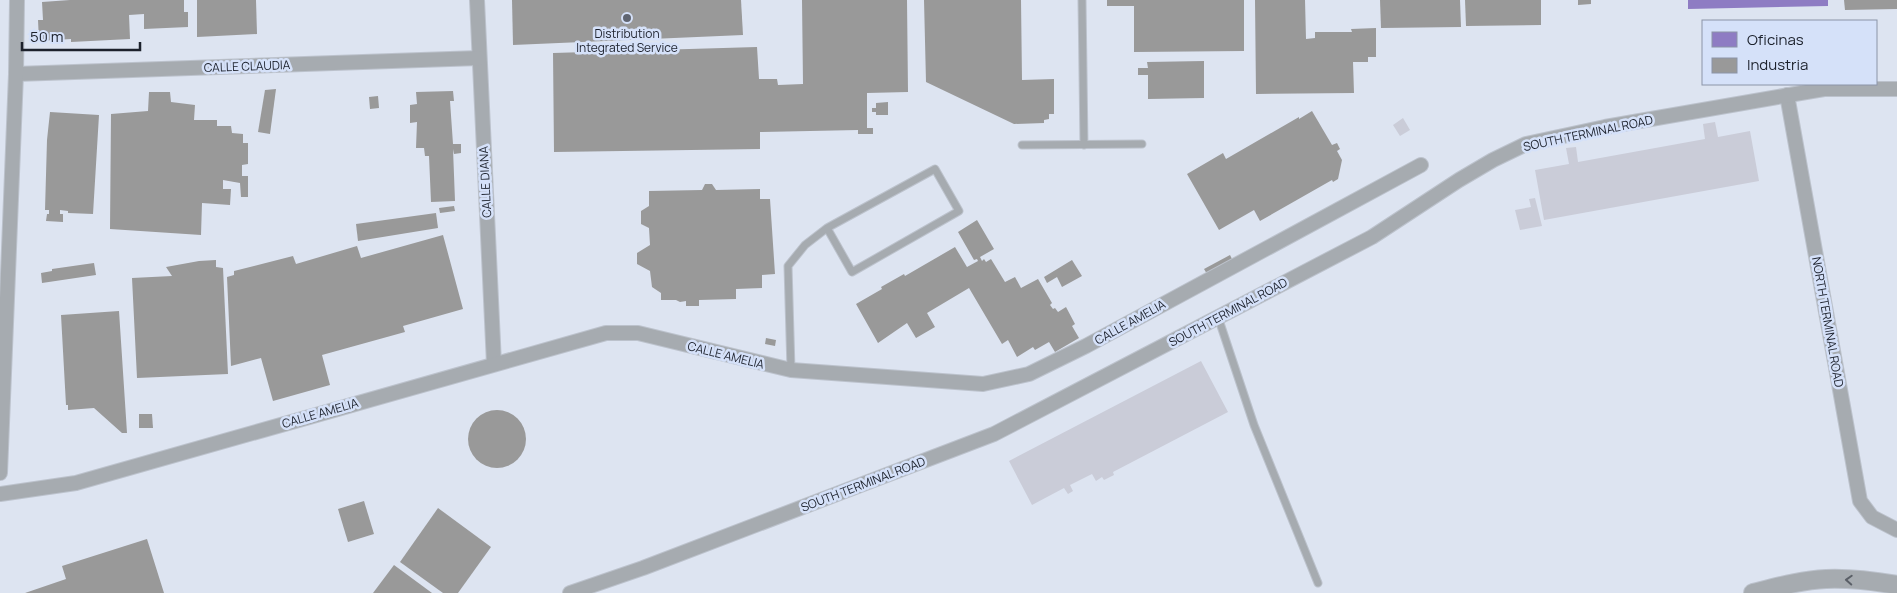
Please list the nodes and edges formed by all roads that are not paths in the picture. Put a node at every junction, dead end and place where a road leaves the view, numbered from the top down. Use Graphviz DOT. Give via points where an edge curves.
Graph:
graph roads {
  1 [pos="17,0"];
  2 [pos="476,0"];
  3 [pos="1082,0"];
  4 [pos="479,58"];
  5 [pos="16,74"];
  6 [pos="1897,89"];
  7 [pos="1787,95"];
  8 [pos="1142,144"];
  9 [pos="1022,145"];
  10 [pos="1084,145"];
  11 [pos="1421,165"];
  12 [pos="827,228"];
  13 [pos="1218,317"];
  14 [pos="494,364"];
  15 [pos="791,370"];
  16 [pos="0,473"];
  17 [pos="0,494"];
  18 [pos="1897,530"];
  19 [pos="1318,583"];
  20 [pos="1897,584"];
  21 [pos="570,593"];
  22 [pos="1753,593"];
  1 -- 5 [label="street"];
  2 -- 4 [label="street, CALLE DIANA"];
  3 -- 10 [label="lane"];
  4 -- 5 [label="street, CALLE CLAUDIA"];
  4 -- 14 [label="street, CALLE DIANA"];
  5 -- 16 [label="street"];
  6 -- 7 [label="street, SOUTH TERMINAL ROAD" via="1824,89"];
  7 -- 13 [label="street, SOUTH TERMINAL ROAD" via="1526,144 1467,175 1372,237"];
  7 -- 18 [label="street, NORTH TERMINAL ROAD" via="1860,501 1872,517"];
  8 -- 10 [label="lane"];
  9 -- 10 [label="lane"];
  11 -- 15 [label="street, CALLE AMELIA" via="1029,374 983,384"];
  12 -- 12 [label="lane" via="935,169 959,211 852,272"];
  12 -- 15 [label="lane" via="805,244 788,266"];
  13 -- 19 [label="lane" via="1254,425"];
  13 -- 21 [label="street, SOUTH TERMINAL ROAD" via="994,434"];
  14 -- 15 [label="street, CALLE AMELIA" via="606,333 638,333"];
  14 -- 17 [label="street, CALLE AMELIA" via="76,482"];
  20 -- 22 [label="street, one-way" via="1826,579"];
}
